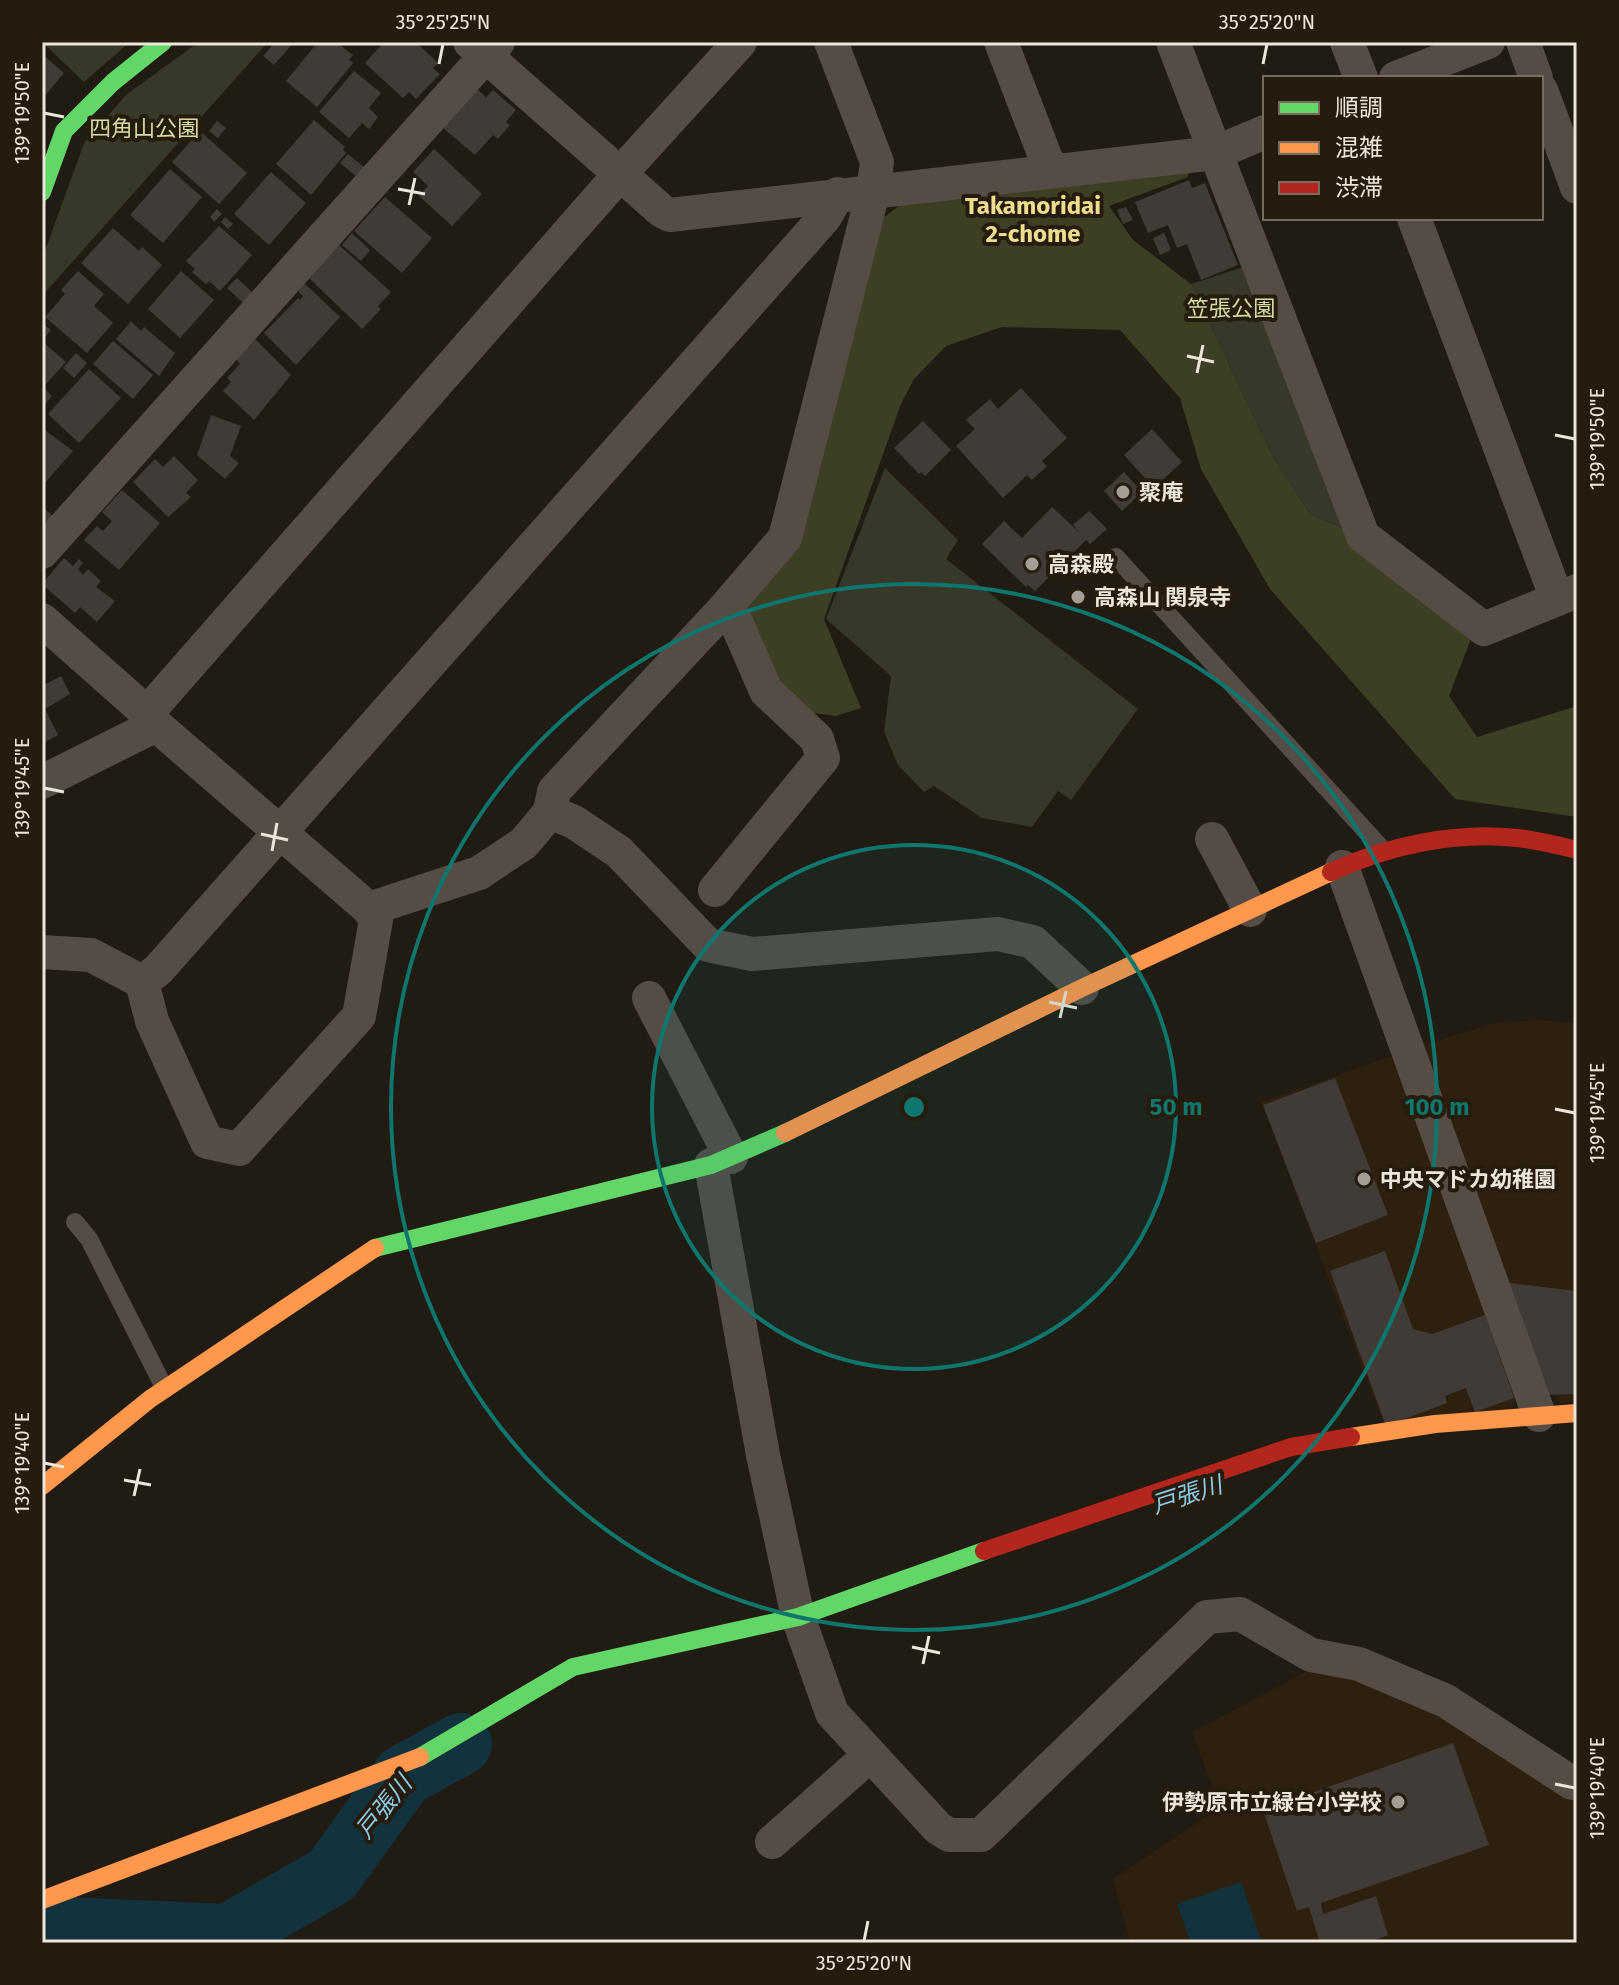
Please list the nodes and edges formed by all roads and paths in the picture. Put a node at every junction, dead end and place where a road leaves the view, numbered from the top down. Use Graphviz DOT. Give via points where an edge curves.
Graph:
graph roads {
  1 [pos="163,42"];
  2 [pos="740,42"];
  3 [pos="831,42"];
  4 [pos="1001,42"];
  5 [pos="1173,42"];
  6 [pos="1347,42"];
  7 [pos="1488,42"];
  8 [pos="1523,42"];
  9 [pos="484,47"];
  10 [pos="1360,76"];
  11 [pos="1401,76"];
  12 [pos="1535,76"];
  13 [pos="1543,95"];
  14 [pos="1263,133"];
  15 [pos="1215,153"];
  16 [pos="1050,169"];
  17 [pos="620,174"];
  18 [pos="1577,187"];
  19 [pos="42,192"];
  20 [pos="873,192"];
  21 [pos="838,194"];
  22 [pos="1415,220"];
  23 [pos="42,552"];
  24 [pos="1116,557"];
  25 [pos="1567,595"];
  26 [pos="724,609"];
  27 [pos="42,620"];
  28 [pos="152,719"];
  29 [pos="42,782"];
  30 [pos="550,812"];
  31 [pos="280,832"];
  32 [pos="1212,839"];
  33 [pos="1577,850"];
  34 [pos="1384,851"];
  35 [pos="1342,867"];
  36 [pos="715,890"];
  37 [pos="369,909"];
  38 [pos="1250,910"];
  39 [pos="42,952"];
  40 [pos="142,982"];
  41 [pos="1082,988"];
  42 [pos="649,998"];
  43 [pos="721,1161"];
  44 [pos="75,1222"];
  45 [pos="165,1389"];
  46 [pos="1577,1413"];
  47 [pos="1539,1415"];
  48 [pos="42,1486"];
  49 [pos="798,1617"];
  50 [pos="870,1755"];
  51 [pos="1577,1782"];
  52 [pos="772,1842"];
  53 [pos="42,1900"];
  1 -- 19 [label="street" via="64,131"];
  2 -- 17 [label="street"];
  3 -- 20 [label="street" via="877,162"];
  4 -- 16 [label="street"];
  5 -- 15 [label="street"];
  6 -- 10 [label="street"];
  7 -- 11 [label="street"];
  8 -- 12 [label="street"];
  9 -- 17 [label="street"];
  9 -- 23 [label="street"];
  13 -- 18 [label="street"];
  14 -- 15 [label="street"];
  15 -- 16 [label="street"];
  15 -- 25 [label="street" via="1363,536 1484,629"];
  16 -- 20 [label="street"];
  17 -- 21 [label="street" via="670,215"];
  17 -- 28 [label="street"];
  20 -- 21 [label="street"];
  20 -- 26 [label="street" via="785,538"];
  21 -- 31 [label="street" via="814,229"];
  22 -- 25 [label="street"];
  24 -- 34 [label="lane"];
  26 -- 30 [label="street" via="554,791"];
  26 -- 36 [label="street" via="736,622 766,691 817,739 823,758"];
  27 -- 28 [label="street"];
  28 -- 29 [label="street"];
  28 -- 31 [label="street"];
  30 -- 37 [label="street" via="524,843 479,873"];
  30 -- 41 [label="street" via="619,852 708,945 752,954 998,934 1033,942"];
  31 -- 37 [label="street"];
  31 -- 40 [label="street"];
  32 -- 38 [label="street"];
  33 -- 34 [label="street" via="1512,837 1463,837"];
  34 -- 35 [label="street"];
  35 -- 38 [label="street"];
  35 -- 47 [label="street"];
  37 -- 40 [label="street" via="376,920 359,1016 239,1149 207,1142 152,1021"];
  38 -- 41 [label="street"];
  39 -- 40 [label="street" via="91,955"];
  41 -- 43 [label="street"];
  42 -- 43 [label="street"];
  43 -- 45 [label="street" via="376,1248"];
  43 -- 49 [label="street" via="763,1455"];
  44 -- 45 [label="lane" via="89,1239"];
  45 -- 48 [label="street"];
  46 -- 47 [label="street"];
  47 -- 49 [label="street" via="1435,1424 1291,1447"];
  49 -- 50 [label="street" via="832,1713"];
  49 -- 53 [label="street" via="573,1667 423,1756"];
  50 -- 51 [label="street" via="938,1828 949,1835 981,1835 1207,1617 1240,1614 1311,1655 1359,1664 1446,1701"];
  50 -- 52 [label="street"];
}
